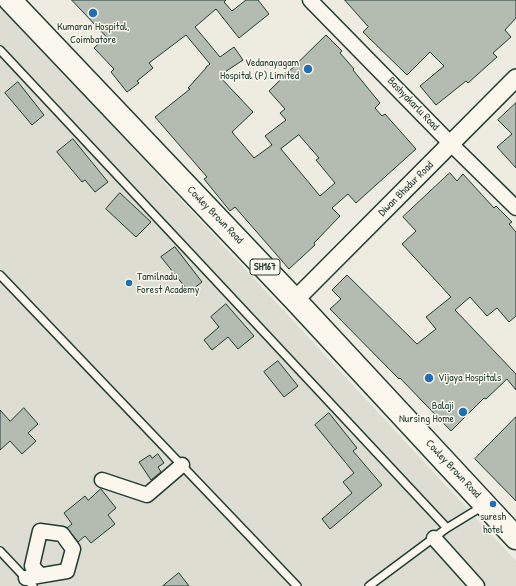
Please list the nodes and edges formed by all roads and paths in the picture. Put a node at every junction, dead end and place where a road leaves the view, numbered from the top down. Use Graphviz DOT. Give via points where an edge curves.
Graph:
graph roads {
  1 [pos="10,0"];
  2 [pos="310,0"];
  3 [pos="0,50"];
  4 [pos="516,78"];
  5 [pos="451,144"];
  6 [pos="516,208"];
  7 [pos="0,275"];
  8 [pos="295,300"];
  9 [pos="182,465"];
  10 [pos="102,480"];
  11 [pos="485,505"];
  12 [pos="447,528"];
  13 [pos="434,538"];
  14 [pos="516,538"];
  15 [pos="0,551"];
  16 [pos="33,580"];
  17 [pos="297,586"];
  18 [pos="368,586"];
  19 [pos="477,586"];
  1 -- 8 [label="main road, Cowley Brown Road / SH167"];
  2 -- 5 [label="street, Bashyakarlu Road"];
  3 -- 12 [label="lane"];
  4 -- 5 [label="street, Diwan Bhadur Road"];
  5 -- 6 [label="street, Bashyakarlu Road"];
  5 -- 8 [label="street, Diwan Bhadur Road"];
  7 -- 9 [label="lane"];
  8 -- 11 [label="main road, Cowley Brown Road / SH167"];
  9 -- 10 [label="street" via="148,496"];
  9 -- 17 [label="lane"];
  11 -- 12 [label="lane"];
  11 -- 14 [label="main road, Cowley Brown Road / SH167"];
  12 -- 13 [label="lane"];
  13 -- 18 [label="lane"];
  13 -- 19 [label="street"];
  15 -- 16 [label="lane"];
}
